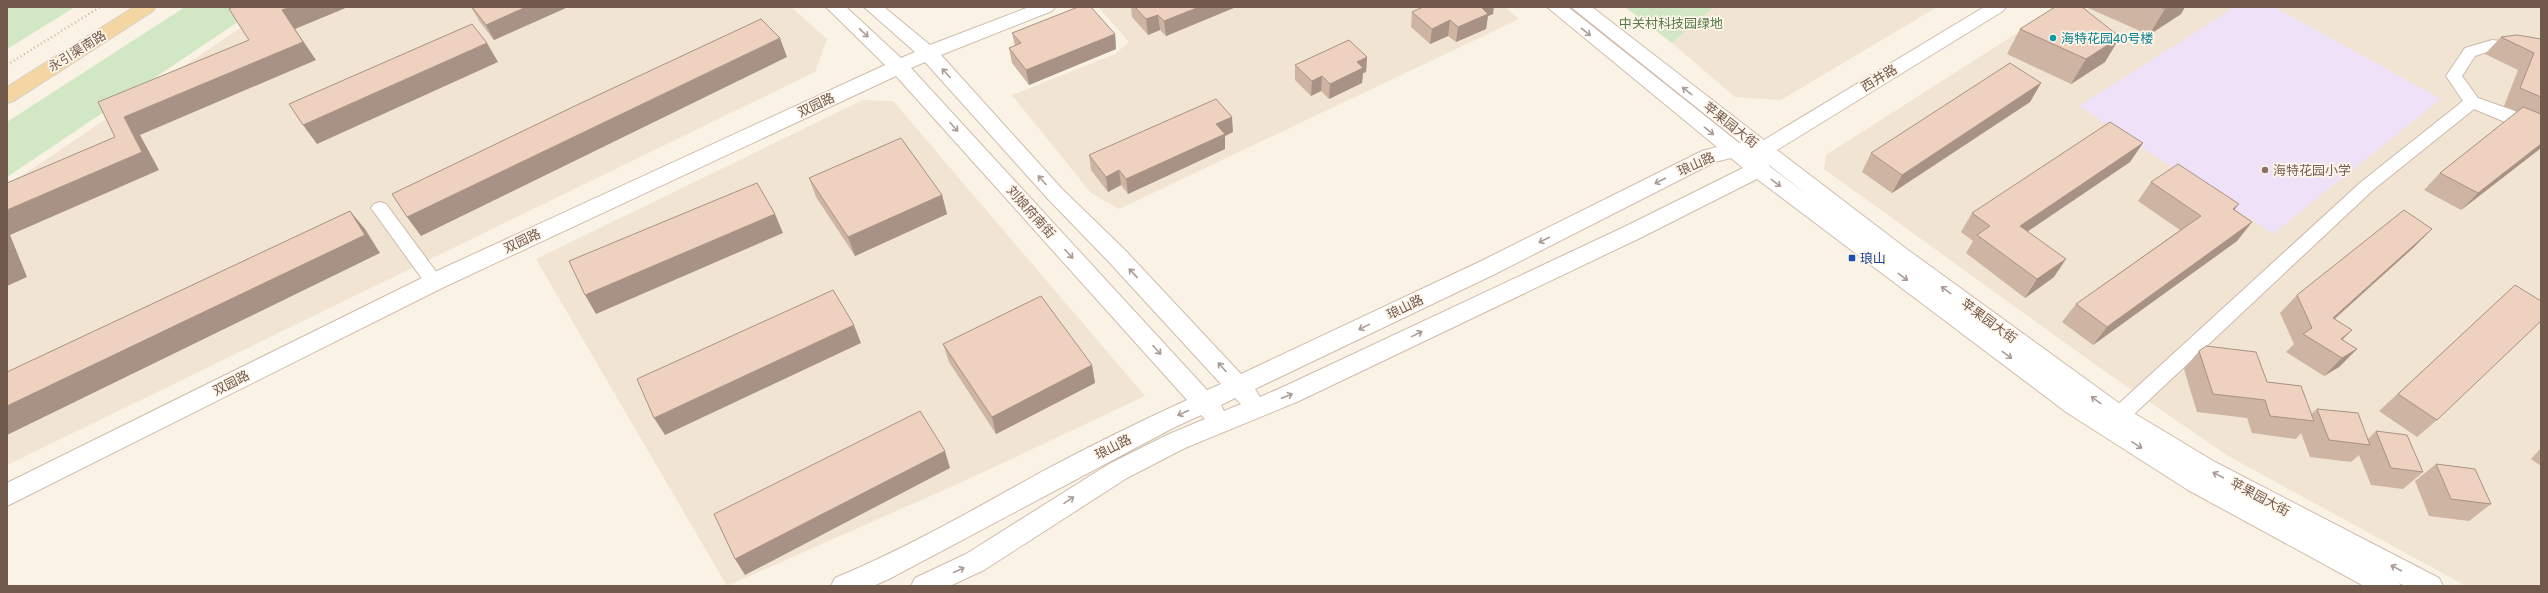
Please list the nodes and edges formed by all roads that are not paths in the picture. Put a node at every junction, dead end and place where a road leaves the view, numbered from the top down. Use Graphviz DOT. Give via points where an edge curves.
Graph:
graph roads {
  1 [pos="125,7"];
  2 [pos="147,7"];
  3 [pos="835,7"];
  4 [pos="872,7"];
  5 [pos="1046,7"];
  6 [pos="1556,7"];
  7 [pos="1580,7"];
  8 [pos="1997,7"];
  9 [pos="2541,50"];
  10 [pos="928,53"];
  11 [pos="899,67"];
  12 [pos="7,82"];
  13 [pos="7,96"];
  14 [pos="2472,102"];
  15 [pos="2541,131"];
  16 [pos="1734,150"];
  17 [pos="1760,160"];
  18 [pos="380,208"];
  19 [pos="434,282"];
  20 [pos="1240,387"];
  21 [pos="1205,402"];
  22 [pos="1257,407"];
  23 [pos="1221,422"];
  24 [pos="2113,422"];
  25 [pos="7,496"];
  26 [pos="844,586"];
  27 [pos="924,586"];
  28 [pos="2388,586"];
  29 [pos="2430,586"];
  1 -- 12 [label="main road, 永引渠南路"];
  2 -- 13 [label="main road, 永引渠南路"];
  3 -- 11 [label="main road, 刘娘府南街, one-way"];
  4 -- 10 [label="main road"];
  5 -- 10 [label="main road, 双园路"];
  6 -- 16 [label="main road, 苹果园大街, one-way"];
  17 -- 7 [label="main road, 苹果园大街, one-way"];
  8 -- 17 [label="main road, 西井路"];
  9 -- 14 [label="street" via="2492,45 2470,52 2454,76"];
  10 -- 11 [label="main road, 双园路"];
  20 -- 10 [label="main road, one-way" via="1116,254 1055,194"];
  11 -- 19 [label="main road, 双园路"];
  11 -- 21 [label="main road, 刘娘府南街, one-way"];
  14 -- 15 [label="street" via="2509,115"];
  14 -- 24 [label="street" via="2367,186"];
  16 -- 17 [label="main road, 苹果园大街"];
  16 -- 20 [label="main road, 琅山路, one-way" via="1710,156 1485,269"];
  22 -- 17 [label="main road, 琅山路, one-way" via="1291,394 1631,233"];
  17 -- 24 [label="main road, 苹果园大街" via="1910,263"];
  18 -- 19 [label="street"];
  19 -- 25 [label="main road, 双园路"];
  20 -- 21 [label="main road, 琅山路"];
  20 -- 22 [label="main road"];
  21 -- 23 [label="main road, 刘娘府南街"];
  21 -- 26 [label="main road, 琅山路, one-way" via="1053,478 970,526"];
  22 -- 23 [label="main road, 琅山路"];
  27 -- 23 [label="main road, 琅山路, one-way" via="974,562 1118,470"];
  24 -- 28 [label="main road, 苹果园大街, one-way" via="2198,483"];
  29 -- 24 [label="main road, 苹果园大街, one-way"];
}
